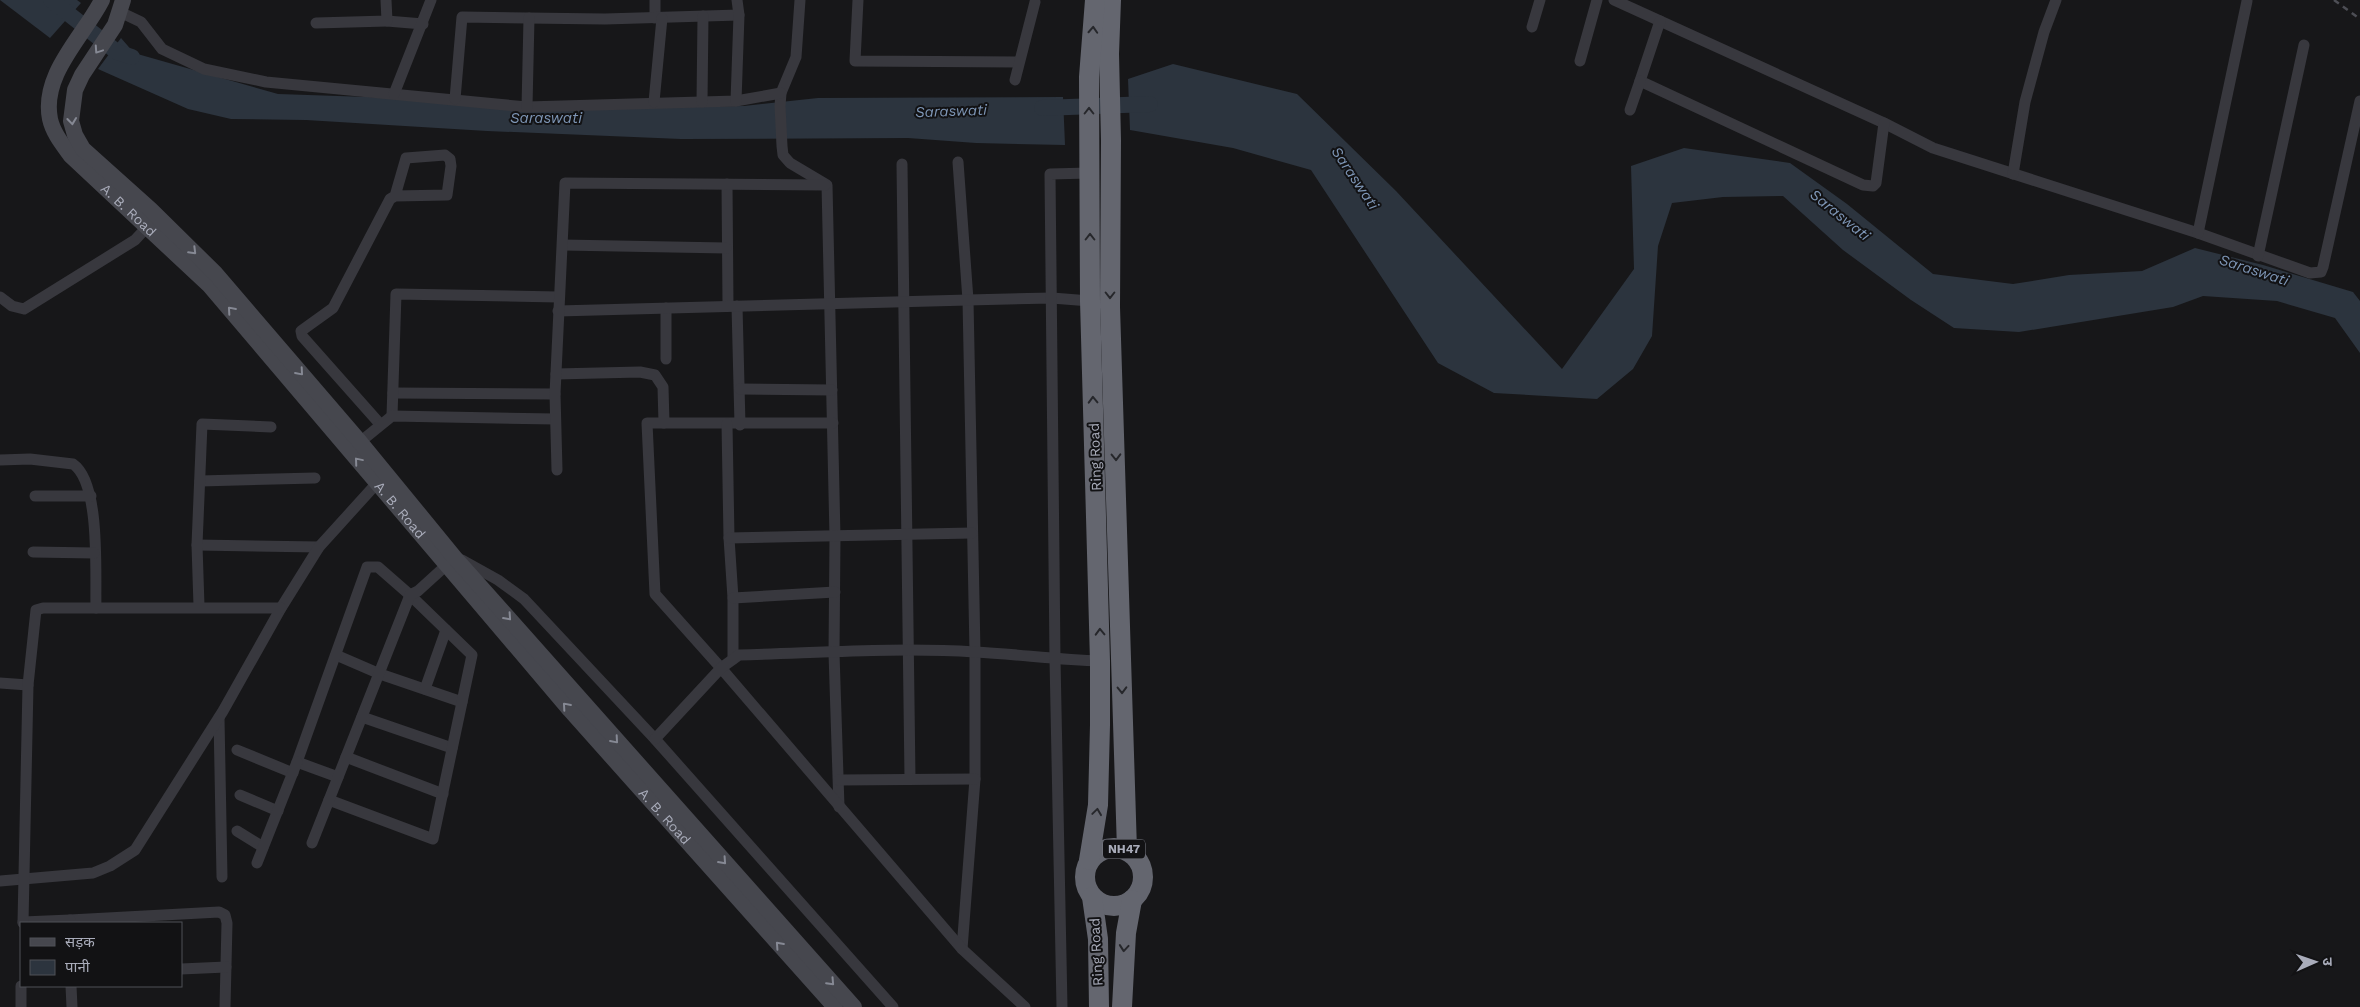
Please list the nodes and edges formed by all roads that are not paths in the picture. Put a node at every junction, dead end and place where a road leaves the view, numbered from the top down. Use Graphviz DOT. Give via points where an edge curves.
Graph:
graph roads {
  1 [pos="386,0"];
  2 [pos="431,0"];
  3 [pos="655,0"];
  4 [pos="737,0"];
  5 [pos="800,0"];
  6 [pos="858,0"];
  7 [pos="1540,0"];
  8 [pos="1597,0"];
  9 [pos="1614,0"];
  10 [pos="2056,0"];
  11 [pos="2247,1"];
  12 [pos="1035,2"];
  13 [pos="1104,2"];
  14 [pos="99,6"];
  15 [pos="119,12"];
  16 [pos="740,15"];
  17 [pos="703,16"];
  18 [pos="529,18"];
  19 [pos="659,18"];
  20 [pos="386,21"];
  21 [pos="1660,21"];
  22 [pos="316,23"];
  23 [pos="423,24"];
  24 [pos="1532,27"];
  25 [pos="2304,45"];
  26 [pos="1100,54"];
  27 [pos="1580,61"];
  28 [pos="1018,62"];
  29 [pos="1016,80"];
  30 [pos="1640,81"];
  31 [pos="781,93"];
  32 [pos="394,94"];
  33 [pos="455,99"];
  34 [pos="736,101"];
  35 [pos="2360,101"];
  36 [pos="654,102"];
  37 [pos="702,102"];
  38 [pos="526,107"];
  39 [pos="1630,110"];
  40 [pos="1884,123"];
  41 [pos="958,162"];
  42 [pos="902,164"];
  43 [pos="1090,173"];
  44 [pos="2013,174"];
  45 [pos="727,184"];
  46 [pos="827,185"];
  47 [pos="395,196"];
  48 [pos="147,227"];
  49 [pos="2198,233"];
  50 [pos="167,236"];
  51 [pos="563,245"];
  52 [pos="726,248"];
  53 [pos="2258,256"];
  54 [pos="0,298"];
  55 [pos="558,298"];
  56 [pos="1052,298"];
  57 [pos="968,300"];
  58 [pos="1090,301"];
  59 [pos="905,302"];
  60 [pos="830,304"];
  61 [pos="732,306"];
  62 [pos="666,308"];
  63 [pos="558,311"];
  64 [pos="666,359"];
  65 [pos="556,374"];
  66 [pos="740,389"];
  67 [pos="832,390"];
  68 [pos="392,393"];
  69 [pos="555,394"];
  70 [pos="392,416"];
  71 [pos="555,419"];
  72 [pos="664,423"];
  73 [pos="833,423"];
  74 [pos="380,424"];
  75 [pos="727,424"];
  76 [pos="740,424"];
  77 [pos="270,427"];
  78 [pos="360,442"];
  79 [pos="0,460"];
  80 [pos="557,470"];
  81 [pos="315,478"];
  82 [pos="200,481"];
  83 [pos="377,483"];
  84 [pos="35,496"];
  85 [pos="91,496"];
  86 [pos="972,533"];
  87 [pos="907,535"];
  88 [pos="836,537"];
  89 [pos="729,538"];
  90 [pos="197,545"];
  91 [pos="319,547"];
  92 [pos="33,552"];
  93 [pos="94,553"];
  94 [pos="450,559"];
  95 [pos="835,592"];
  96 [pos="410,595"];
  97 [pos="733,598"];
  98 [pos="199,606"];
  99 [pos="96,608"];
  100 [pos="281,608"];
  101 [pos="446,630"];
  102 [pos="909,650"];
  103 [pos="975,652"];
  104 [pos="834,653"];
  105 [pos="336,655"];
  106 [pos="732,659"];
  107 [pos="1055,660"];
  108 [pos="1100,661"];
  109 [pos="721,668"];
  110 [pos="380,674"];
  111 [pos="0,683"];
  112 [pos="28,684"];
  113 [pos="425,689"];
  114 [pos="462,702"];
  115 [pos="362,717"];
  116 [pos="219,718"];
  117 [pos="655,738"];
  118 [pos="452,748"];
  119 [pos="237,750"];
  120 [pos="346,757"];
  121 [pos="297,762"];
  122 [pos="293,773"];
  123 [pos="338,777"];
  124 [pos="910,779"];
  125 [pos="975,779"];
  126 [pos="839,780"];
  127 [pos="443,794"];
  128 [pos="240,795"];
  129 [pos="329,800"];
  130 [pos="839,807"];
  131 [pos="278,811"];
  132 [pos="237,831"];
  133 [pos="312,843"];
  134 [pos="263,847"];
  135 [pos="1126,850"];
  136 [pos="1089,860"];
  137 [pos="257,863"];
  138 [pos="222,877"];
  139 [pos="24,879"];
  140 [pos="0,881"];
  141 [pos="1092,896"];
  142 [pos="1132,900"];
  143 [pos="70,921"];
  144 [pos="23,922"];
  145 [pos="46,922"];
  146 [pos="962,949"];
  147 [pos="226,968"];
  148 [pos="182,969"];
  149 [pos="22,987"];
  150 [pos="71,987"];
  151 [pos="21,1007"];
  152 [pos="72,1007"];
  153 [pos="225,1007"];
  154 [pos="835,1007"];
  155 [pos="854,1007"];
  156 [pos="893,1007"];
  157 [pos="1025,1007"];
  158 [pos="1062,1007"];
  159 [pos="1099,1007"];
  160 [pos="1122,1007"];
  1 -- 20 [label="street"];
  2 -- 23 [label="street"];
  3 -- 19 [label="street"];
  4 -- 16 [label="street"];
  5 -- 31 [label="street" via="796,57"];
  6 -- 28 [label="street" via="855,61"];
  7 -- 24 [label="street"];
  8 -- 27 [label="street"];
  9 -- 21 [label="street"];
  10 -- 44 [label="street" via="2025,102"];
  11 -- 49 [label="street"];
  12 -- 28 [label="street"];
  13 -- 26 [label="highway"];
  14 -- 48 [label="main road, A. B. Road" via="64,60 51,90 50,120 71,156"];
  15 -- 32 [label="street" via="141,22 162,50 204,69 266,82"];
  15 -- 50 [label="main road, A. B. Road, one-way" via="74,90 71,121 74,135 83,149"];
  16 -- 17 [label="street"];
  16 -- 34 [label="street"];
  17 -- 19 [label="street"];
  17 -- 37 [label="street"];
  18 -- 19 [label="street"];
  18 -- 33 [label="street" via="462,17"];
  18 -- 38 [label="street"];
  19 -- 36 [label="street"];
  20 -- 22 [label="street"];
  20 -- 23 [label="street"];
  21 -- 30 [label="street"];
  21 -- 40 [label="street"];
  23 -- 32 [label="street"];
  25 -- 53 [label="street"];
  43 -- 26 [label="highway, Ring Road, one-way" via="1089,77"];
  26 -- 135 [label="highway, one-way" via="1109,78 1112,141 1110,307"];
  28 -- 29 [label="street"];
  30 -- 39 [label="street"];
  30 -- 40 [label="street" via="1868,186 1873,186 1878,176"];
  31 -- 34 [label="street"];
  31 -- 46 [label="street" via="783,154 790,163"];
  32 -- 33 [label="street"];
  33 -- 38 [label="street"];
  34 -- 37 [label="street"];
  35 -- 53 [label="street" via="2321,272 2310,273"];
  36 -- 37 [label="street"];
  36 -- 38 [label="street"];
  40 -- 44 [label="street" via="1933,148"];
  41 -- 57 [label="street"];
  42 -- 59 [label="street"];
  43 -- 56 [label="street" via="1050,174"];
  58 -- 43 [label="highway, Ring Road, one-way"];
  44 -- 49 [label="street"];
  45 -- 46 [label="street"];
  45 -- 51 [label="street" via="565,183"];
  45 -- 52 [label="street"];
  46 -- 60 [label="street"];
  47 -- 47 [label="street" via="445,197 450,160 444,155 409,156"];
  47 -- 74 [label="street" via="387,203 333,308 301,331"];
  48 -- 50 [label="main road, A. B. Road"];
  48 -- 54 [label="street" via="135,240 24,309"];
  49 -- 53 [label="street"];
  50 -- 78 [label="main road, A. B. Road, one-way" via="215,273"];
  83 -- 50 [label="main road, A. B. Road, one-way"];
  51 -- 52 [label="street"];
  51 -- 55 [label="street"];
  52 -- 61 [label="street"];
  55 -- 63 [label="street"];
  55 -- 68 [label="street" via="396,294"];
  56 -- 57 [label="street"];
  56 -- 58 [label="street"];
  56 -- 107 [label="street"];
  57 -- 59 [label="street"];
  57 -- 86 [label="street"];
  108 -- 58 [label="highway, Ring Road, one-way"];
  59 -- 60 [label="street"];
  59 -- 87 [label="street"];
  60 -- 61 [label="street"];
  60 -- 67 [label="street"];
  61 -- 62 [label="street"];
  61 -- 66 [label="street"];
  62 -- 63 [label="street"];
  62 -- 64 [label="street"];
  63 -- 65 [label="street"];
  65 -- 69 [label="street"];
  65 -- 72 [label="street" via="655,374 663,387"];
  66 -- 67 [label="street"];
  66 -- 76 [label="street"];
  67 -- 73 [label="street"];
  68 -- 69 [label="street"];
  68 -- 70 [label="street"];
  69 -- 71 [label="street"];
  70 -- 71 [label="street"];
  70 -- 74 [label="street"];
  71 -- 80 [label="street"];
  72 -- 75 [label="street"];
  72 -- 109 [label="street" via="647,423 655,594"];
  73 -- 76 [label="street"];
  73 -- 88 [label="street"];
  74 -- 78 [label="street"];
  75 -- 76 [label="street"];
  75 -- 89 [label="street"];
  77 -- 82 [label="street" via="202,424"];
  78 -- 94 [label="main road, A. B. Road"];
  79 -- 85 [label="street" via="30,459 73,464 81,472"];
  81 -- 82 [label="street"];
  82 -- 90 [label="street"];
  83 -- 91 [label="street"];
  83 -- 94 [label="main road, A. B. Road"];
  84 -- 85 [label="street"];
  85 -- 93 [label="street"];
  86 -- 87 [label="street"];
  86 -- 103 [label="street"];
  87 -- 88 [label="street"];
  87 -- 102 [label="street"];
  88 -- 89 [label="street"];
  88 -- 95 [label="street"];
  89 -- 97 [label="street"];
  90 -- 91 [label="street"];
  90 -- 98 [label="street"];
  91 -- 100 [label="street"];
  92 -- 93 [label="street"];
  93 -- 99 [label="street"];
  94 -- 96 [label="street"];
  94 -- 117 [label="street" via="498,580 524,599"];
  154 -- 94 [label="main road, A. B. Road, one-way" via="576,718"];
  94 -- 155 [label="main road, A. B. Road, one-way"];
  95 -- 97 [label="street"];
  95 -- 104 [label="street"];
  96 -- 101 [label="street"];
  96 -- 105 [label="street" via="378,567 367,567"];
  96 -- 110 [label="street"];
  97 -- 106 [label="street"];
  98 -- 99 [label="street"];
  98 -- 100 [label="street"];
  99 -- 112 [label="street" via="36,610"];
  100 -- 116 [label="street"];
  101 -- 113 [label="street"];
  101 -- 114 [label="street" via="472,655"];
  102 -- 103 [label="street"];
  102 -- 104 [label="street"];
  102 -- 124 [label="street"];
  103 -- 107 [label="street"];
  103 -- 125 [label="street"];
  104 -- 106 [label="street" via="740,655"];
  104 -- 126 [label="street"];
  105 -- 110 [label="street"];
  105 -- 121 [label="street"];
  106 -- 109 [label="street"];
  107 -- 108 [label="street"];
  107 -- 158 [label="street"];
  136 -- 108 [label="highway, Ring Road, one-way" via="1098,805"];
  109 -- 117 [label="street"];
  109 -- 130 [label="street"];
  110 -- 113 [label="street"];
  110 -- 115 [label="street"];
  111 -- 112 [label="street"];
  112 -- 139 [label="street"];
  113 -- 114 [label="street"];
  114 -- 118 [label="street"];
  115 -- 118 [label="street"];
  115 -- 120 [label="street"];
  116 -- 138 [label="street"];
  116 -- 139 [label="street" via="135,850 93,873"];
  117 -- 156 [label="street"];
  118 -- 127 [label="street"];
  119 -- 122 [label="street"];
  120 -- 123 [label="street"];
  120 -- 127 [label="street"];
  121 -- 122 [label="street"];
  121 -- 123 [label="street"];
  122 -- 131 [label="street"];
  123 -- 129 [label="street"];
  124 -- 125 [label="street"];
  124 -- 126 [label="street"];
  125 -- 146 [label="street"];
  126 -- 130 [label="street"];
  127 -- 129 [label="street" via="433,839"];
  128 -- 131 [label="street"];
  129 -- 133 [label="street"];
  130 -- 146 [label="street"];
  131 -- 134 [label="street"];
  132 -- 134 [label="street"];
  134 -- 137 [label="street"];
  135 -- 136 [label="highway, NH47" via="1110,847"];
  135 -- 142 [label="highway, NH47" via="1139,861 1144,876 1140,890"];
  136 -- 141 [label="highway, NH47" via="1084,879"];
  139 -- 140 [label="street"];
  139 -- 144 [label="street"];
  141 -- 142 [label="highway" via="1098,902 1112,906"];
  141 -- 159 [label="highway, Ring Road / NH47" via="1098,939"];
  142 -- 160 [label="highway, one-way" via="1126,933"];
  143 -- 145 [label="street"];
  143 -- 147 [label="street" via="219,912 225,915 227,923"];
  146 -- 157 [label="street"];
  147 -- 148 [label="street"];
  147 -- 153 [label="street"];
  149 -- 151 [label="street"];
  150 -- 152 [label="street"];
}
